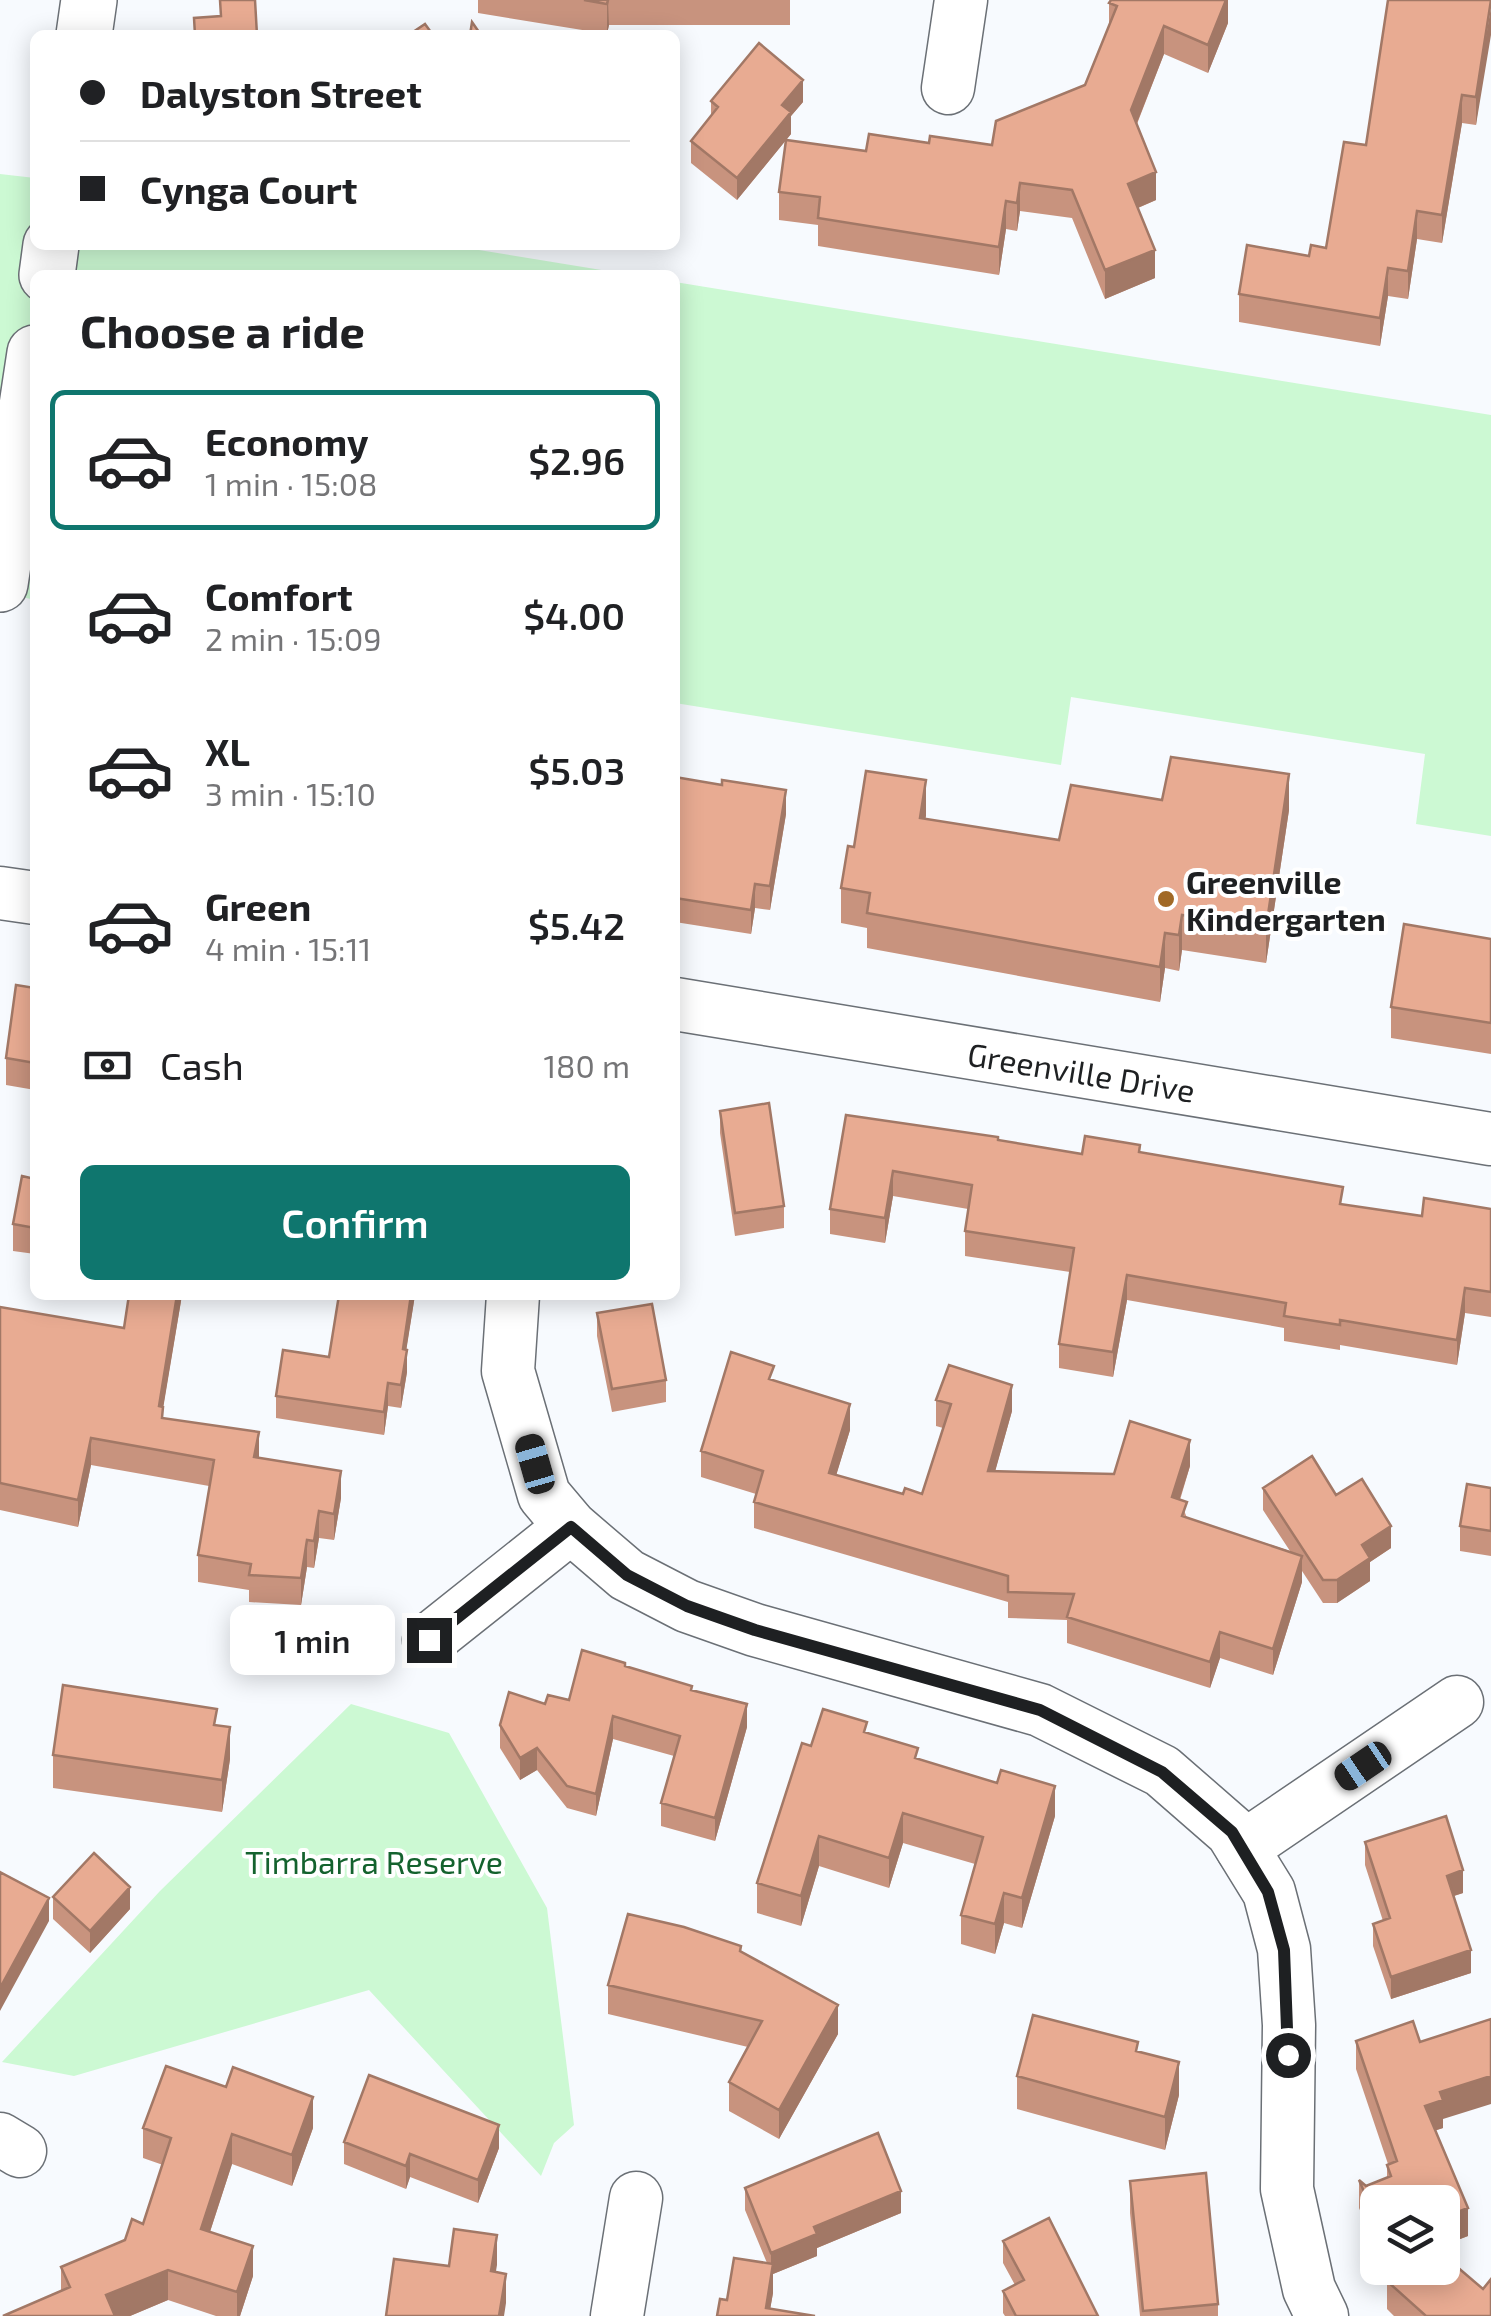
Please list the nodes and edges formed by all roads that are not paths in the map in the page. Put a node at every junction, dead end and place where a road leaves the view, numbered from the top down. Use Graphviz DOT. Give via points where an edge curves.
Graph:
graph roads {
  1 [pos="89,0"];
  2 [pos="960,0"];
  3 [pos="85,30"];
  4 [pos="948,88"];
  5 [pos="30,386"];
  6 [pos="0,584"];
  7 [pos="0,893"];
  8 [pos="30,897"];
  9 [pos="680,1005"];
  10 [pos="1491,1139"];
  11 [pos="513,1300"];
  12 [pos="571,1527"];
  13 [pos="429,1640"];
  14 [pos="1457,1702"];
  15 [pos="1242,1848"];
  16 [pos="636,2198"];
  17 [pos="617,2316"];
  18 [pos="1322,2316"];
  1 -- 3 [label="street"];
  2 -- 4 [label="street"];
  5 -- 6 [label="street"];
  7 -- 8 [label="street"];
  9 -- 10 [label="street, Greenville Drive"];
  11 -- 12 [label="street" via="508,1371 544,1495"];
  12 -- 13 [label="street"];
  12 -- 15 [label="street" via="627,1575 687,1606 1040,1710 1162,1772"];
  14 -- 15 [label="street"];
  15 -- 18 [label="street" via="1268,1892 1284,1950 1288,2189 1308,2289"];
  16 -- 17 [label="street"];
}
